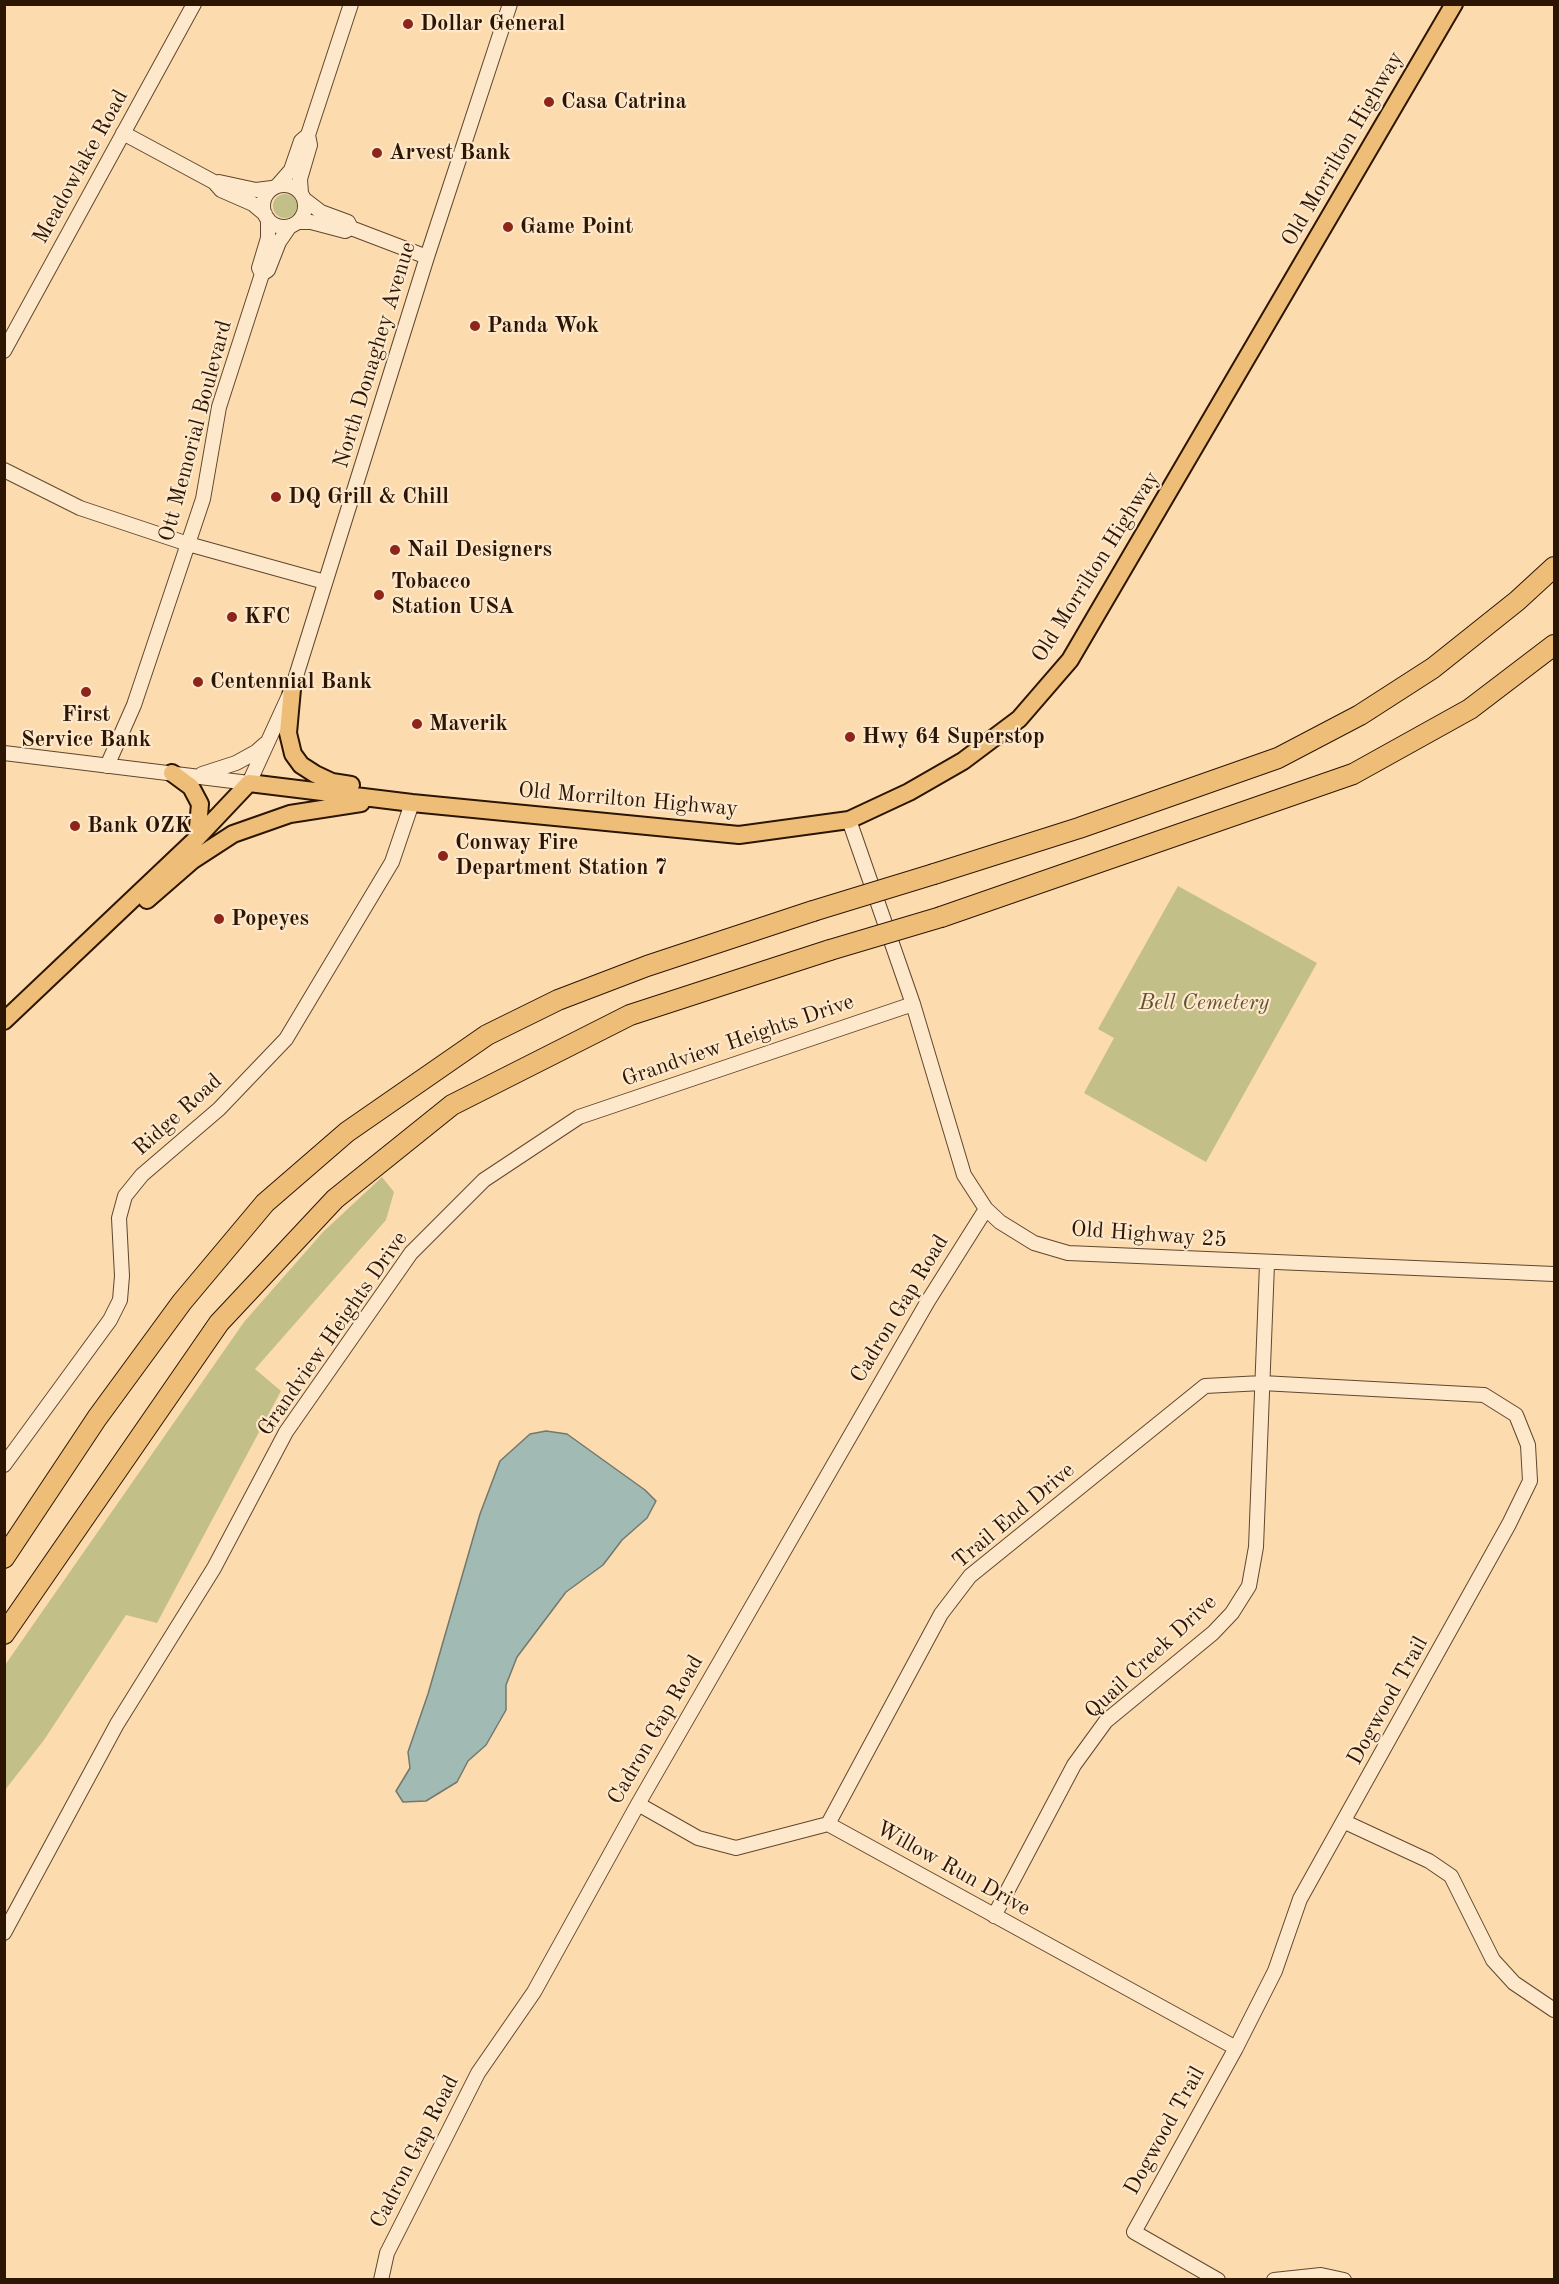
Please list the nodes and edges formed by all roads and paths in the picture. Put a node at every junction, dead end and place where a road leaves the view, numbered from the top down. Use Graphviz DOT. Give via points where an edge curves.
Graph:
graph roads {
  1 [pos="194,4"];
  2 [pos="351,4"];
  3 [pos="510,4"];
  4 [pos="1454,4"];
  5 [pos="123,133"];
  6 [pos="309,135"];
  7 [pos="214,182"];
  8 [pos="275,187"];
  9 [pos="303,196"];
  10 [pos="266,216"];
  11 [pos="294,224"];
  12 [pos="351,228"];
  13 [pos="427,257"];
  14 [pos="262,274"];
  15 [pos="4,351"];
  16 [pos="4,470"];
  17 [pos="188,544"];
  18 [pos="1554,567"];
  19 [pos="326,582"];
  20 [pos="1554,645"];
  21 [pos="292,688"];
  22 [pos="270,738"];
  23 [pos="4,753"];
  24 [pos="103,766"];
  25 [pos="172,773"];
  26 [pos="193,775"];
  27 [pos="249,783"];
  28 [pos="412,803"];
  29 [pos="849,820"];
  30 [pos="197,838"];
  31 [pos="66,963"];
  32 [pos="913,1004"];
  33 [pos="4,1021"];
  34 [pos="986,1209"];
  35 [pos="1268,1264"];
  36 [pos="1554,1274"];
  37 [pos="1262,1383"];
  38 [pos="4,1465"];
  39 [pos="4,1557"];
  40 [pos="4,1634"];
  41 [pos="638,1804"];
  42 [pos="1345,1822"];
  43 [pos="828,1824"];
  44 [pos="994,1916"];
  45 [pos="4,1932"];
  46 [pos="1554,2010"];
  47 [pos="1236,2048"];
  48 [pos="1216,2279"];
  49 [pos="381,2280"];
  50 [pos="1274,2280"];
  51 [pos="1344,2280"];
  1 -- 5 [label="street, Meadowlake Road"];
  2 -- 6 [label="street"];
  3 -- 13 [label="street, North Donaghey Avenue"];
  4 -- 29 [label="main road, Old Morrilton Highway" via="1070,660 1019,720 963,762"];
  5 -- 7 [label="street"];
  5 -- 15 [label="street, Meadowlake Road"];
  6 -- 8 [label="street" via="300,141 291,170"];
  6 -- 9 [label="street" via="300,179"];
  7 -- 8 [label="street" via="256,190"];
  7 -- 10 [label="street"];
  8 -- 9 [label="street" via="290,185"];
  8 -- 10 [label="street" via="264,200"];
  9 -- 11 [label="street" via="305,211"];
  9 -- 12 [label="street" via="321,212 348,222"];
  10 -- 11 [label="street" via="280,227"];
  10 -- 14 [label="street, Ott Memorial Boulevard" via="268,238 259,268"];
  11 -- 12 [label="street" via="311,222 345,231"];
  11 -- 14 [label="street, Ott Memorial Boulevard"];
  12 -- 13 [label="street"];
  13 -- 19 [label="street, North Donaghey Avenue"];
  14 -- 17 [label="street, Ott Memorial Boulevard" via="219,407 203,499"];
  16 -- 17 [label="street" via="80,508"];
  17 -- 19 [label="street"];
  17 -- 24 [label="street, Ott Memorial Boulevard" via="134,705"];
  18 -- 39 [label="highway, bridge" via="1433,668 1360,715 1278,758 1089,824 647,966 558,1000 487,1035 347,1132 265,1203 182,1302 97,1418"];
  19 -- 21 [label="street, North Donaghey Avenue"];
  20 -- 40 [label="highway, bridge" via="1470,709 1353,774 941,917 630,1015 452,1105 335,1198 219,1323"];
  21 -- 22 [label="street, North Donaghey Avenue"];
  21 -- 28 [label="main road" via="288,734 293,754 301,765 332,782"];
  22 -- 26 [label="street" via="236,763"];
  22 -- 27 [label="street, North Donaghey Avenue"];
  23 -- 24 [label="street"];
  24 -- 25 [label="street"];
  25 -- 26 [label="street"];
  25 -- 30 [label="main road" via="191,787 200,804"];
  26 -- 27 [label="street"];
  27 -- 28 [label="main road, Old Morrilton Highway"];
  27 -- 30 [label="main road"];
  28 -- 29 [label="main road, Old Morrilton Highway" via="739,835"];
  28 -- 31 [label="main road" via="360,803 290,814 233,834 193,860"];
  28 -- 38 [label="street, Ridge Road" via="392,862 286,1040 219,1109 142,1175 125,1196 119,1218 120,1300 110,1320"];
  29 -- 32 [label="street, Old Highway 25"];
  30 -- 31 [label="main road"];
  31 -- 33 [label="main road"];
  32 -- 34 [label="street, Old Highway 25" via="964,1175"];
  32 -- 45 [label="street, Grandview Heights Drive" via="579,1117 484,1180 411,1253 286,1432 214,1568 117,1724"];
  34 -- 35 [label="street, Old Highway 25" via="1034,1244 1068,1253"];
  34 -- 41 [label="street, Cadron Gap Road" via="928,1301"];
  35 -- 36 [label="street, Old Highway 25"];
  35 -- 37 [label="street, Quail Creek Drive"];
  37 -- 42 [label="street, Dogwood Trail" via="1484,1395 1516,1415 1528,1445 1530,1481"];
  37 -- 43 [label="street, Trail End Drive" via="1205,1386 970,1576 941,1614"];
  37 -- 44 [label="street, Quail Creek Drive" via="1256,1547 1249,1586 1214,1633 1106,1722 1074,1765"];
  41 -- 43 [label="street" via="698,1838 736,1848"];
  41 -- 49 [label="street, Cadron Gap Road" via="534,1992 478,2073 387,2253"];
  42 -- 46 [label="street" via="1429,1861 1451,1876 1493,1960 1514,1983"];
  42 -- 47 [label="street, Dogwood Trail" via="1300,1899 1275,1971"];
  43 -- 44 [label="street, Willow Run Drive"];
  44 -- 47 [label="street, Willow Run Drive"];
  47 -- 48 [label="street, Dogwood Trail" via="1134,2232"];
  50 -- 51 [label="street" via="1321,2274"];
}
